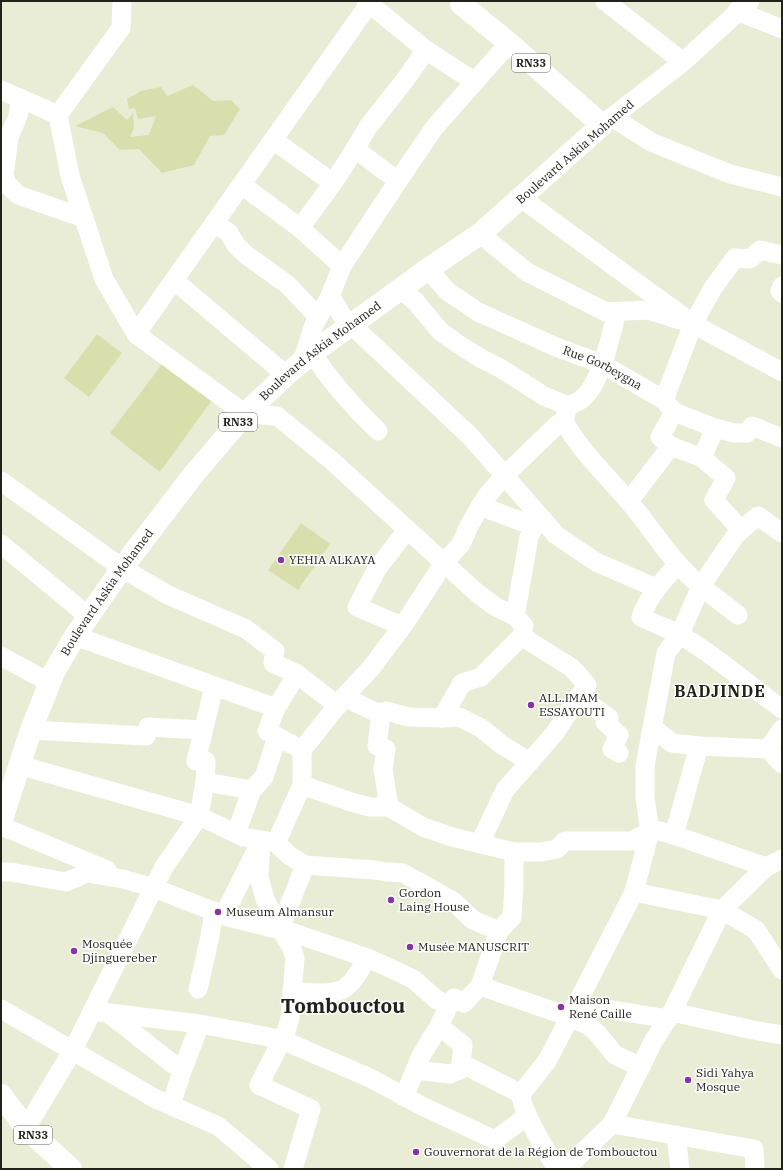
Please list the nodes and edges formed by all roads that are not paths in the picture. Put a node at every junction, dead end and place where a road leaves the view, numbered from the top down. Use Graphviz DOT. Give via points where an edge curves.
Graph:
graph roads {
  1 [pos="122,1"];
  2 [pos="605,1"];
  3 [pos="368,2"];
  4 [pos="462,2"];
  5 [pos="743,6"];
  6 [pos="782,29"];
  7 [pos="508,42"];
  8 [pos="426,50"];
  9 [pos="682,62"];
  10 [pos="475,82"];
  11 [pos="1,90"];
  12 [pos="21,98"];
  13 [pos="58,114"];
  14 [pos="607,121"];
  15 [pos="273,140"];
  16 [pos="355,149"];
  17 [pos="398,181"];
  18 [pos="333,183"];
  19 [pos="242,185"];
  20 [pos="782,187"];
  21 [pos="521,198"];
  22 [pos="84,218"];
  23 [pos="215,223"];
  24 [pos="300,228"];
  25 [pos="480,234"];
  26 [pos="782,255"];
  27 [pos="342,266"];
  28 [pos="428,269"];
  29 [pos="173,282"];
  30 [pos="782,286"];
  31 [pos="401,289"];
  32 [pos="782,293"];
  33 [pos="330,296"];
  34 [pos="617,312"];
  35 [pos="318,317"];
  36 [pos="693,324"];
  37 [pos="352,325"];
  38 [pos="136,334"];
  39 [pos="300,363"];
  40 [pos="602,364"];
  41 [pos="782,372"];
  42 [pos="669,406"];
  43 [pos="245,414"];
  44 [pos="566,414"];
  45 [pos="714,428"];
  46 [pos="378,430"];
  47 [pos="782,438"];
  48 [pos="671,446"];
  49 [pos="702,458"];
  50 [pos="504,476"];
  51 [pos="1,481"];
  52 [pos="629,501"];
  53 [pos="480,506"];
  54 [pos="541,518"];
  55 [pos="407,530"];
  56 [pos="741,530"];
  57 [pos="782,533"];
  58 [pos="1,544"];
  59 [pos="444,564"];
  60 [pos="678,564"];
  61 [pos="122,568"];
  62 [pos="701,586"];
  63 [pos="656,588"];
  64 [pos="738,615"];
  65 [pos="88,616"];
  66 [pos="515,616"];
  67 [pos="402,626"];
  68 [pos="522,634"];
  69 [pos="680,634"];
  70 [pos="75,636"];
  71 [pos="1,656"];
  72 [pos="297,674"];
  73 [pos="50,683"];
  74 [pos="214,686"];
  75 [pos="579,696"];
  76 [pos="341,701"];
  77 [pos="276,708"];
  78 [pos="782,709"];
  79 [pos="381,713"];
  80 [pos="442,718"];
  81 [pos="653,728"];
  82 [pos="782,729"];
  83 [pos="31,730"];
  84 [pos="203,730"];
  85 [pos="277,736"];
  86 [pos="699,746"];
  87 [pos="768,749"];
  88 [pos="302,750"];
  89 [pos="619,753"];
  90 [pos="530,762"];
  91 [pos="782,764"];
  92 [pos="19,765"];
  93 [pos="204,782"];
  94 [pos="302,785"];
  95 [pos="252,790"];
  96 [pos="389,807"];
  97 [pos="199,816"];
  98 [pos="1,822"];
  99 [pos="1,826"];
  100 [pos="650,830"];
  101 [pos="236,834"];
  102 [pos="674,835"];
  103 [pos="269,841"];
  104 [pos="480,843"];
  105 [pos="514,852"];
  106 [pos="774,863"];
  107 [pos="304,865"];
  108 [pos="1,872"];
  109 [pos="148,886"];
  110 [pos="634,892"];
  111 [pos="722,910"];
  112 [pos="219,913"];
  113 [pos="280,929"];
  114 [pos="499,931"];
  115 [pos="367,958"];
  116 [pos="782,970"];
  117 [pos="480,986"];
  118 [pos="198,989"];
  119 [pos="292,992"];
  120 [pos="449,1006"];
  121 [pos="1,1009"];
  122 [pos="100,1012"];
  123 [pos="572,1012"];
  124 [pos="670,1015"];
  125 [pos="200,1024"];
  126 [pos="439,1026"];
  127 [pos="782,1035"];
  128 [pos="284,1040"];
  129 [pos="73,1050"];
  130 [pos="461,1063"];
  131 [pos="641,1067"];
  132 [pos="415,1070"];
  133 [pos="182,1071"];
  134 [pos="521,1094"];
  135 [pos="1,1095"];
  136 [pos="404,1097"];
  137 [pos="171,1105"];
  138 [pos="527,1116"];
  139 [pos="612,1124"];
  140 [pos="26,1128"];
  141 [pos="676,1135"];
  142 [pos="71,1169"];
  143 [pos="269,1169"];
  144 [pos="293,1169"];
  145 [pos="557,1169"];
  146 [pos="565,1169"];
  147 [pos="680,1169"];
  148 [pos="755,1169"];
  1 -- 13 [label="street" via="121,28"];
  2 -- 9 [label="street"];
  3 -- 8 [label="street"];
  3 -- 15 [label="street"];
  4 -- 7 [label="main road, RN33"];
  5 -- 6 [label="street"];
  5 -- 9 [label="street, Boulevard Askia Mohamed"];
  7 -- 10 [label="street"];
  7 -- 14 [label="main road, RN33"];
  8 -- 10 [label="street"];
  8 -- 16 [label="street" via="380,110"];
  9 -- 14 [label="street, Boulevard Askia Mohamed"];
  10 -- 17 [label="street" via="434,128"];
  11 -- 12 [label="street"];
  12 -- 13 [label="street"];
  12 -- 22 [label="street" via="18,116 9,137 4,174 7,184 18,195"];
  13 -- 22 [label="street" via="70,176"];
  14 -- 20 [label="street" via="730,174"];
  14 -- 21 [label="main road, Boulevard Askia Mohamed / RN33"];
  15 -- 18 [label="street"];
  15 -- 19 [label="street"];
  16 -- 17 [label="street"];
  16 -- 18 [label="street"];
  17 -- 27 [label="street"];
  18 -- 24 [label="street"];
  19 -- 23 [label="street"];
  19 -- 24 [label="street"];
  21 -- 25 [label="main road, Boulevard Askia Mohamed / RN33"];
  21 -- 36 [label="street"];
  22 -- 38 [label="street" via="104,279"];
  23 -- 29 [label="street"];
  23 -- 35 [label="street" via="229,233 245,254 288,285"];
  24 -- 27 [label="street"];
  25 -- 28 [label="main road, Boulevard Askia Mohamed / RN33"];
  25 -- 34 [label="street" via="527,272 606,312"];
  26 -- 36 [label="street" via="760,250 750,259 735,258 713,288"];
  27 -- 33 [label="street"];
  28 -- 31 [label="main road, Boulevard Askia Mohamed / RN33"];
  28 -- 40 [label="street, Rue Gorbeygna" via="447,291 478,312 556,347"];
  29 -- 38 [label="street"];
  29 -- 39 [label="street"];
  30 -- 32 [label="street"];
  31 -- 37 [label="main road, Boulevard Askia Mohamed / RN33"];
  31 -- 44 [label="street" via="416,302 440,331 544,396"];
  33 -- 35 [label="street"];
  33 -- 37 [label="street" via="343,317"];
  34 -- 36 [label="street" via="648,310"];
  34 -- 40 [label="street"];
  35 -- 39 [label="street"];
  36 -- 41 [label="street"];
  36 -- 42 [label="street"];
  37 -- 39 [label="main road, Boulevard Askia Mohamed / RN33"];
  37 -- 50 [label="street" via="471,437"];
  38 -- 43 [label="street"];
  39 -- 43 [label="main road, Boulevard Askia Mohamed / RN33"];
  39 -- 46 [label="street" via="322,369 362,416"];
  40 -- 42 [label="street, Rue Gorbeygna"];
  40 -- 44 [label="street" via="589,392"];
  42 -- 45 [label="street, Rue Gorbeygna"];
  42 -- 48 [label="street" via="660,437"];
  43 -- 55 [label="street" via="277,416 331,460"];
  43 -- 61 [label="main road, Boulevard Askia Mohamed / RN33" via="194,474"];
  44 -- 50 [label="street"];
  44 -- 52 [label="street" via="571,435"];
  45 -- 47 [label="street, Rue Gorbeygna" via="734,433 747,432 752,426"];
  45 -- 49 [label="street"];
  48 -- 49 [label="street"];
  48 -- 52 [label="street"];
  49 -- 56 [label="street" via="726,478 714,500"];
  50 -- 53 [label="street"];
  50 -- 54 [label="street"];
  51 -- 61 [label="street"];
  52 -- 60 [label="street"];
  53 -- 54 [label="street" via="520,521 533,523"];
  53 -- 59 [label="street" via="461,544"];
  54 -- 63 [label="street" via="556,535 596,562"];
  54 -- 66 [label="street" via="529,537"];
  55 -- 59 [label="street"];
  55 -- 67 [label="street" via="377,569 357,607"];
  56 -- 57 [label="street" via="758,516"];
  56 -- 62 [label="street"];
  58 -- 65 [label="street"];
  59 -- 66 [label="street" via="496,607"];
  59 -- 67 [label="street"];
  60 -- 62 [label="street"];
  60 -- 63 [label="street"];
  61 -- 65 [label="main road, Boulevard Askia Mohamed / RN33"];
  61 -- 72 [label="street" via="168,595 246,630 275,651 273,663"];
  62 -- 64 [label="street"];
  62 -- 69 [label="street"];
  63 -- 69 [label="street" via="646,604 642,617"];
  65 -- 70 [label="main road, Boulevard Askia Mohamed / RN33"];
  66 -- 68 [label="street" via="524,626"];
  67 -- 76 [label="street" via="371,668"];
  68 -- 75 [label="street" via="572,668 587,685"];
  68 -- 80 [label="street" via="481,677 462,683"];
  69 -- 78 [label="street"];
  69 -- 81 [label="street" via="666,653"];
  70 -- 73 [label="main road, Boulevard Askia Mohamed / RN33"];
  70 -- 74 [label="street"];
  71 -- 73 [label="street"];
  72 -- 76 [label="street"];
  72 -- 77 [label="street"];
  73 -- 83 [label="main road, Boulevard Askia Mohamed / RN33"];
  74 -- 77 [label="street"];
  74 -- 84 [label="street"];
  75 -- 89 [label="street" via="609,718 605,722 619,735 612,749"];
  75 -- 90 [label="street" via="554,734"];
  76 -- 79 [label="street"];
  76 -- 88 [label="street"];
  77 -- 85 [label="street" via="267,731"];
  79 -- 80 [label="street" via="386,711 409,717"];
  79 -- 96 [label="street" via="377,746 386,749 383,769"];
  80 -- 90 [label="street" via="459,717 481,728"];
  81 -- 86 [label="street" via="672,743"];
  81 -- 100 [label="street" via="645,766 645,798"];
  82 -- 87 [label="street"];
  83 -- 84 [label="street" via="146,736 148,727"];
  83 -- 92 [label="main road, Boulevard Askia Mohamed / RN33"];
  84 -- 93 [label="street" via="196,761 206,761"];
  85 -- 88 [label="street"];
  85 -- 95 [label="street" via="264,777"];
  86 -- 87 [label="street"];
  86 -- 102 [label="street"];
  87 -- 91 [label="street"];
  88 -- 94 [label="street"];
  90 -- 104 [label="street" via="505,790"];
  92 -- 97 [label="street"];
  92 -- 98 [label="main road, Boulevard Askia Mohamed / RN33"];
  93 -- 95 [label="street"];
  93 -- 97 [label="street"];
  94 -- 96 [label="street" via="370,807"];
  94 -- 103 [label="street"];
  95 -- 101 [label="street"];
  96 -- 104 [label="street" via="423,827"];
  97 -- 101 [label="street"];
  97 -- 109 [label="street"];
  99 -- 109 [label="street"];
  100 -- 102 [label="street"];
  100 -- 105 [label="street" via="632,841 565,841 557,849"];
  100 -- 110 [label="street"];
  101 -- 103 [label="street"];
  102 -- 106 [label="street"];
  103 -- 107 [label="street"];
  103 -- 112 [label="street"];
  103 -- 113 [label="street" via="259,877 265,899"];
  104 -- 105 [label="street"];
  105 -- 114 [label="street" via="512,917"];
  106 -- 111 [label="street"];
  107 -- 113 [label="street"];
  107 -- 114 [label="street" via="403,873 453,900 473,920"];
  108 -- 109 [label="street" via="66,882 87,873"];
  109 -- 112 [label="street"];
  109 -- 122 [label="street"];
  110 -- 111 [label="street"];
  110 -- 123 [label="street"];
  111 -- 116 [label="street" via="756,930"];
  111 -- 124 [label="street"];
  112 -- 113 [label="street"];
  112 -- 118 [label="street" via="210,936"];
  113 -- 115 [label="street"];
  113 -- 119 [label="street" via="295,958"];
  114 -- 117 [label="street"];
  115 -- 119 [label="street" via="344,989"];
  115 -- 120 [label="street" via="413,979 437,1000"];
  117 -- 120 [label="street" via="464,1003 454,998"];
  117 -- 123 [label="street"];
  119 -- 128 [label="street" via="290,1018"];
  120 -- 126 [label="street"];
  121 -- 129 [label="street"];
  122 -- 125 [label="street"];
  122 -- 129 [label="street"];
  122 -- 133 [label="street"];
  123 -- 124 [label="street" via="583,1006"];
  123 -- 131 [label="street" via="598,1034 615,1056"];
  123 -- 134 [label="street" via="547,1061"];
  124 -- 127 [label="street"];
  124 -- 131 [label="street"];
  125 -- 128 [label="street"];
  125 -- 133 [label="street"];
  126 -- 130 [label="street" via="463,1045"];
  126 -- 132 [label="street"];
  128 -- 136 [label="street" via="370,1078"];
  128 -- 144 [label="street" via="259,1085 311,1110"];
  129 -- 137 [label="street" via="154,1098"];
  129 -- 140 [label="street"];
  130 -- 132 [label="street" via="460,1070 450,1074"];
  130 -- 134 [label="street"];
  131 -- 139 [label="street"];
  132 -- 136 [label="street"];
  133 -- 137 [label="street"];
  134 -- 138 [label="street"];
  135 -- 140 [label="main road, RN33"];
  136 -- 138 [label="street" via="495,1140"];
  137 -- 143 [label="street" via="218,1126"];
  138 -- 145 [label="street"];
  139 -- 141 [label="street"];
  139 -- 146 [label="street"];
  140 -- 142 [label="main road, RN33"];
  141 -- 147 [label="street"];
  141 -- 148 [label="street" via="754,1149"];
}
